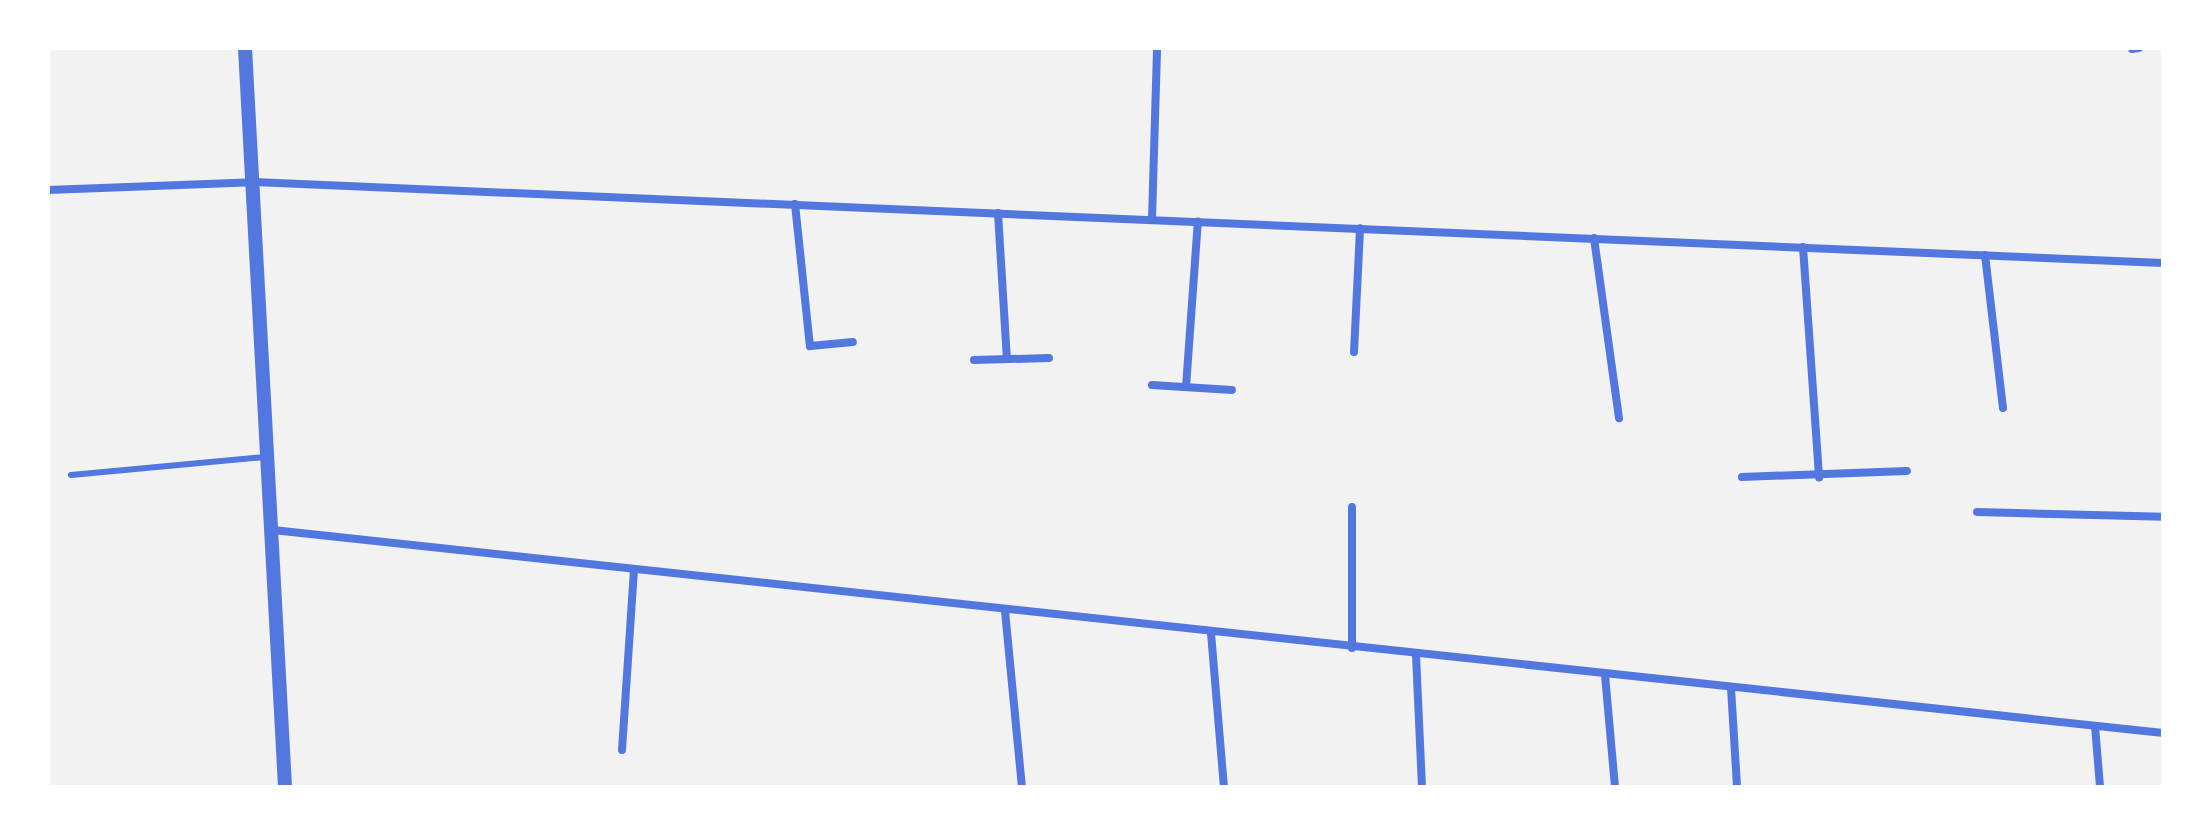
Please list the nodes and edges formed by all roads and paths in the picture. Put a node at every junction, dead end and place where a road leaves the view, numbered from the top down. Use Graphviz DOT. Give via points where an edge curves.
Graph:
graph roads {
  1 [pos="245,48"];
  2 [pos="1157,48"];
  3 [pos="253,182"];
  4 [pos="48,190"];
  5 [pos="795,204"];
  6 [pos="998,213"];
  7 [pos="1152,219"];
  8 [pos="1198,221"];
  9 [pos="1360,228"];
  10 [pos="1594,238"];
  11 [pos="1803,247"];
  12 [pos="1985,255"];
  13 [pos="2163,263"];
  14 [pos="853,342"];
  15 [pos="1354,352"];
  16 [pos="1049,358"];
  17 [pos="1007,359"];
  18 [pos="974,360"];
  19 [pos="1152,385"];
  20 [pos="1186,387"];
  21 [pos="1232,390"];
  22 [pos="2003,408"];
  23 [pos="1619,418"];
  24 [pos="269,457"];
  25 [pos="1907,471"];
  26 [pos="71,475"];
  27 [pos="1742,477"];
  28 [pos="1819,477"];
  29 [pos="1352,507"];
  30 [pos="1977,512"];
  31 [pos="2163,517"];
  32 [pos="273,530"];
  33 [pos="634,570"];
  34 [pos="1005,611"];
  35 [pos="1211,633"];
  36 [pos="1352,648"];
  37 [pos="1416,655"];
  38 [pos="1605,675"];
  39 [pos="1731,688"];
  40 [pos="2095,726"];
  41 [pos="2163,733"];
  42 [pos="622,750"];
  43 [pos="285,787"];
  44 [pos="1022,787"];
  45 [pos="1224,787"];
  46 [pos="1422,787"];
  47 [pos="1615,787"];
  48 [pos="1737,787"];
  49 [pos="2100,787"];
  1 -- 3 [label="street"];
  2 -- 7 [label="street"];
  3 -- 4 [label="street"];
  3 -- 5 [label="street"];
  3 -- 24 [label="street"];
  5 -- 6 [label="street"];
  5 -- 14 [label="street" via="810,346"];
  6 -- 7 [label="street"];
  6 -- 17 [label="street"];
  7 -- 8 [label="street"];
  8 -- 9 [label="street"];
  8 -- 20 [label="street"];
  9 -- 10 [label="street"];
  9 -- 15 [label="street"];
  10 -- 11 [label="street"];
  10 -- 23 [label="street"];
  11 -- 12 [label="street"];
  11 -- 28 [label="street"];
  12 -- 13 [label="street"];
  12 -- 22 [label="street"];
  16 -- 17 [label="street"];
  17 -- 18 [label="street"];
  19 -- 20 [label="street"];
  20 -- 21 [label="street"];
  24 -- 26 [label="lane"];
  24 -- 32 [label="street"];
  25 -- 28 [label="street"];
  27 -- 28 [label="street"];
  29 -- 36 [label="street"];
  30 -- 31 [label="street"];
  32 -- 33 [label="street"];
  32 -- 43 [label="street"];
  33 -- 34 [label="street"];
  33 -- 42 [label="street"];
  34 -- 35 [label="street"];
  34 -- 44 [label="street"];
  35 -- 36 [label="street"];
  35 -- 45 [label="street"];
  36 -- 37 [label="street"];
  37 -- 38 [label="street"];
  37 -- 46 [label="street"];
  38 -- 39 [label="street"];
  38 -- 47 [label="street"];
  39 -- 40 [label="street"];
  39 -- 48 [label="street"];
  40 -- 41 [label="street"];
  40 -- 49 [label="street"];
}
